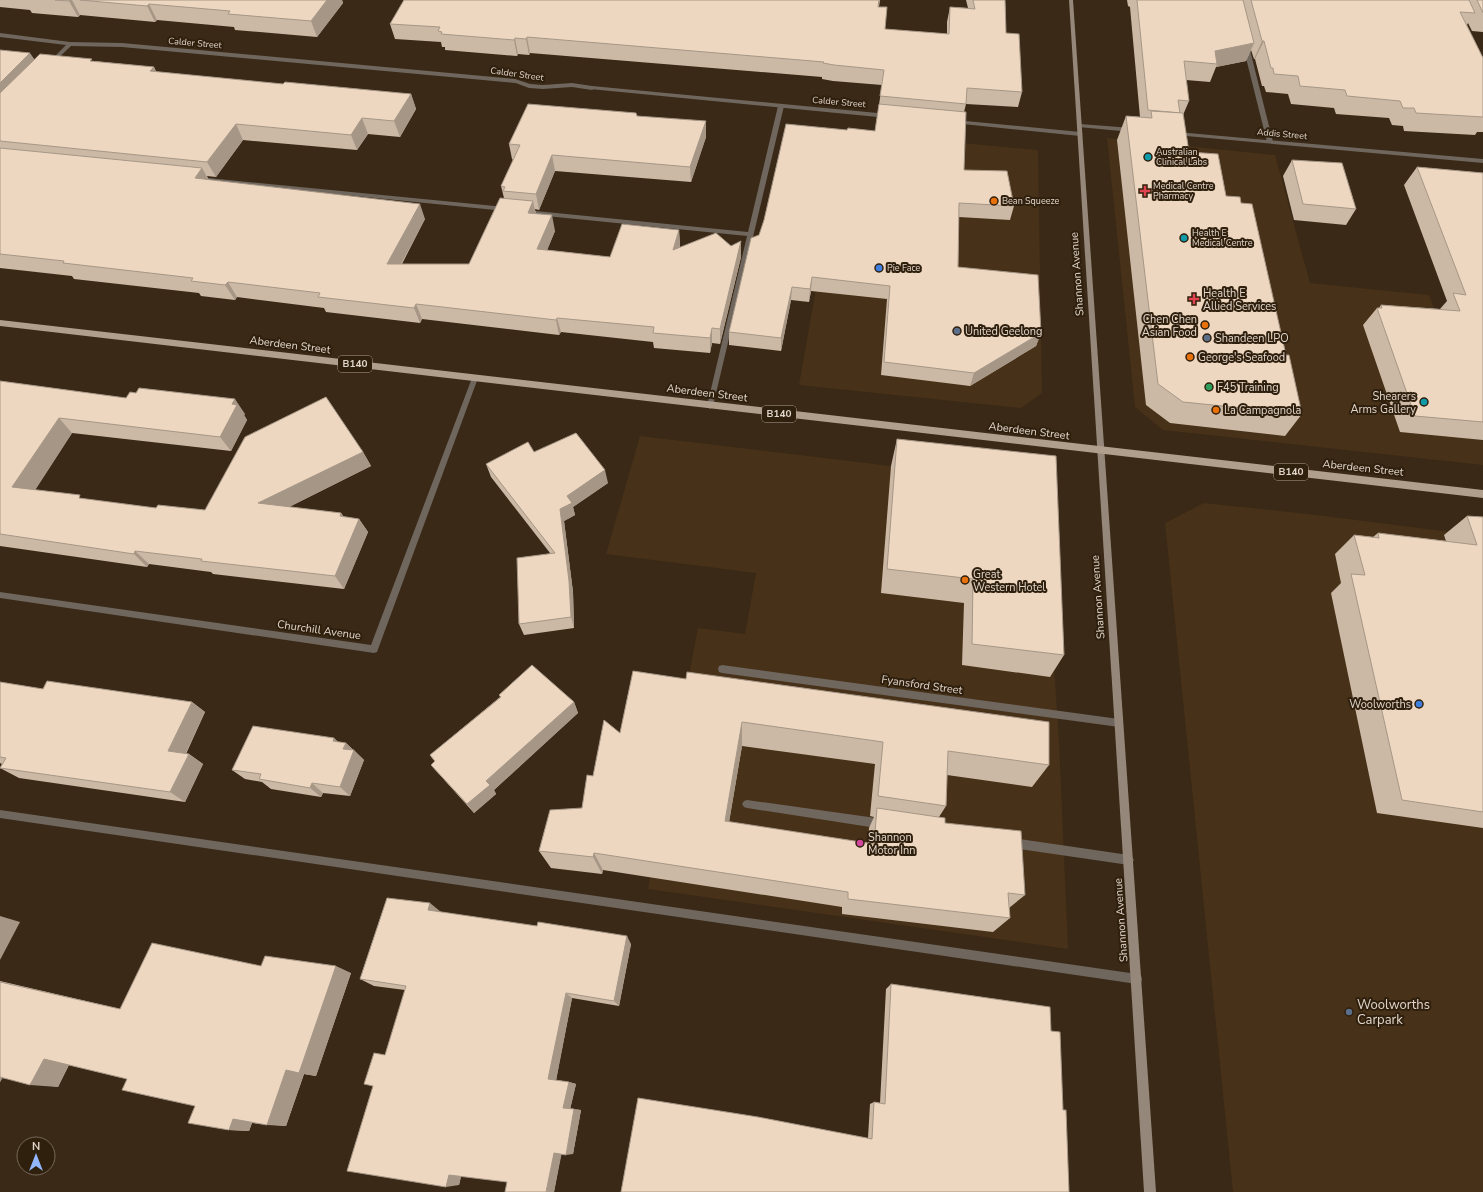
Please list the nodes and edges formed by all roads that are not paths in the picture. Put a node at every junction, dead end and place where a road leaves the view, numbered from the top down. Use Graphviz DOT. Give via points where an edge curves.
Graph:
graph roads {
  1 [pos="1072,0"];
  2 [pos="0,35"];
  3 [pos="1244,37"];
  4 [pos="70,44"];
  5 [pos="48,66"];
  6 [pos="781,106"];
  7 [pos="891,116"];
  8 [pos="946,121"];
  9 [pos="1080,126"];
  10 [pos="1142,131"];
  11 [pos="1080,134"];
  12 [pos="1173,134"];
  13 [pos="1270,142"];
  14 [pos="1483,161"];
  15 [pos="190,178"];
  16 [pos="513,210"];
  17 [pos="521,211"];
  18 [pos="750,234"];
  19 [pos="0,323"];
  20 [pos="475,378"];
  21 [pos="710,406"];
  22 [pos="1100,451"];
  23 [pos="1483,494"];
  24 [pos="0,595"];
  25 [pos="722,669"];
  26 [pos="1119,723"];
  27 [pos="747,804"];
  28 [pos="0,814"];
  29 [pos="895,826"];
  30 [pos="1004,842"];
  31 [pos="1129,860"];
  32 [pos="1137,979"];
  33 [pos="1150,1192"];
  1 -- 9 [label="main road, Shannon Avenue"];
  2 -- 4 [label="street, Calder Street"];
  3 -- 13 [label="street"];
  4 -- 5 [label="street"];
  4 -- 6 [label="street, Calder Street" via="122,45 515,81 529,86 572,85"];
  6 -- 7 [label="street, Calder Street"];
  6 -- 18 [label="street"];
  8 -- 11 [label="street"];
  9 -- 10 [label="street"];
  9 -- 11 [label="main road, Shannon Avenue"];
  11 -- 22 [label="main road, Shannon Avenue"];
  12 -- 13 [label="street, Addis Street"];
  13 -- 14 [label="street, Addis Street"];
  15 -- 16 [label="street"];
  17 -- 18 [label="street"];
  18 -- 21 [label="street"];
  19 -- 20 [label="main road, Aberdeen Street / B140"];
  20 -- 21 [label="main road, Aberdeen Street / B140"];
  20 -- 24 [label="street, Churchill Avenue" via="374,649"];
  21 -- 22 [label="main road, Aberdeen Street / B140"];
  22 -- 23 [label="main road, Aberdeen Street / B140"];
  22 -- 26 [label="main road, Shannon Avenue"];
  25 -- 26 [label="street, Fyansford Street"];
  26 -- 31 [label="main road, Shannon Avenue"];
  27 -- 29 [label="street"];
  28 -- 32 [label="street"];
  30 -- 31 [label="street"];
  31 -- 32 [label="main road, Shannon Avenue"];
  32 -- 33 [label="main road, Shannon Avenue"];
}
